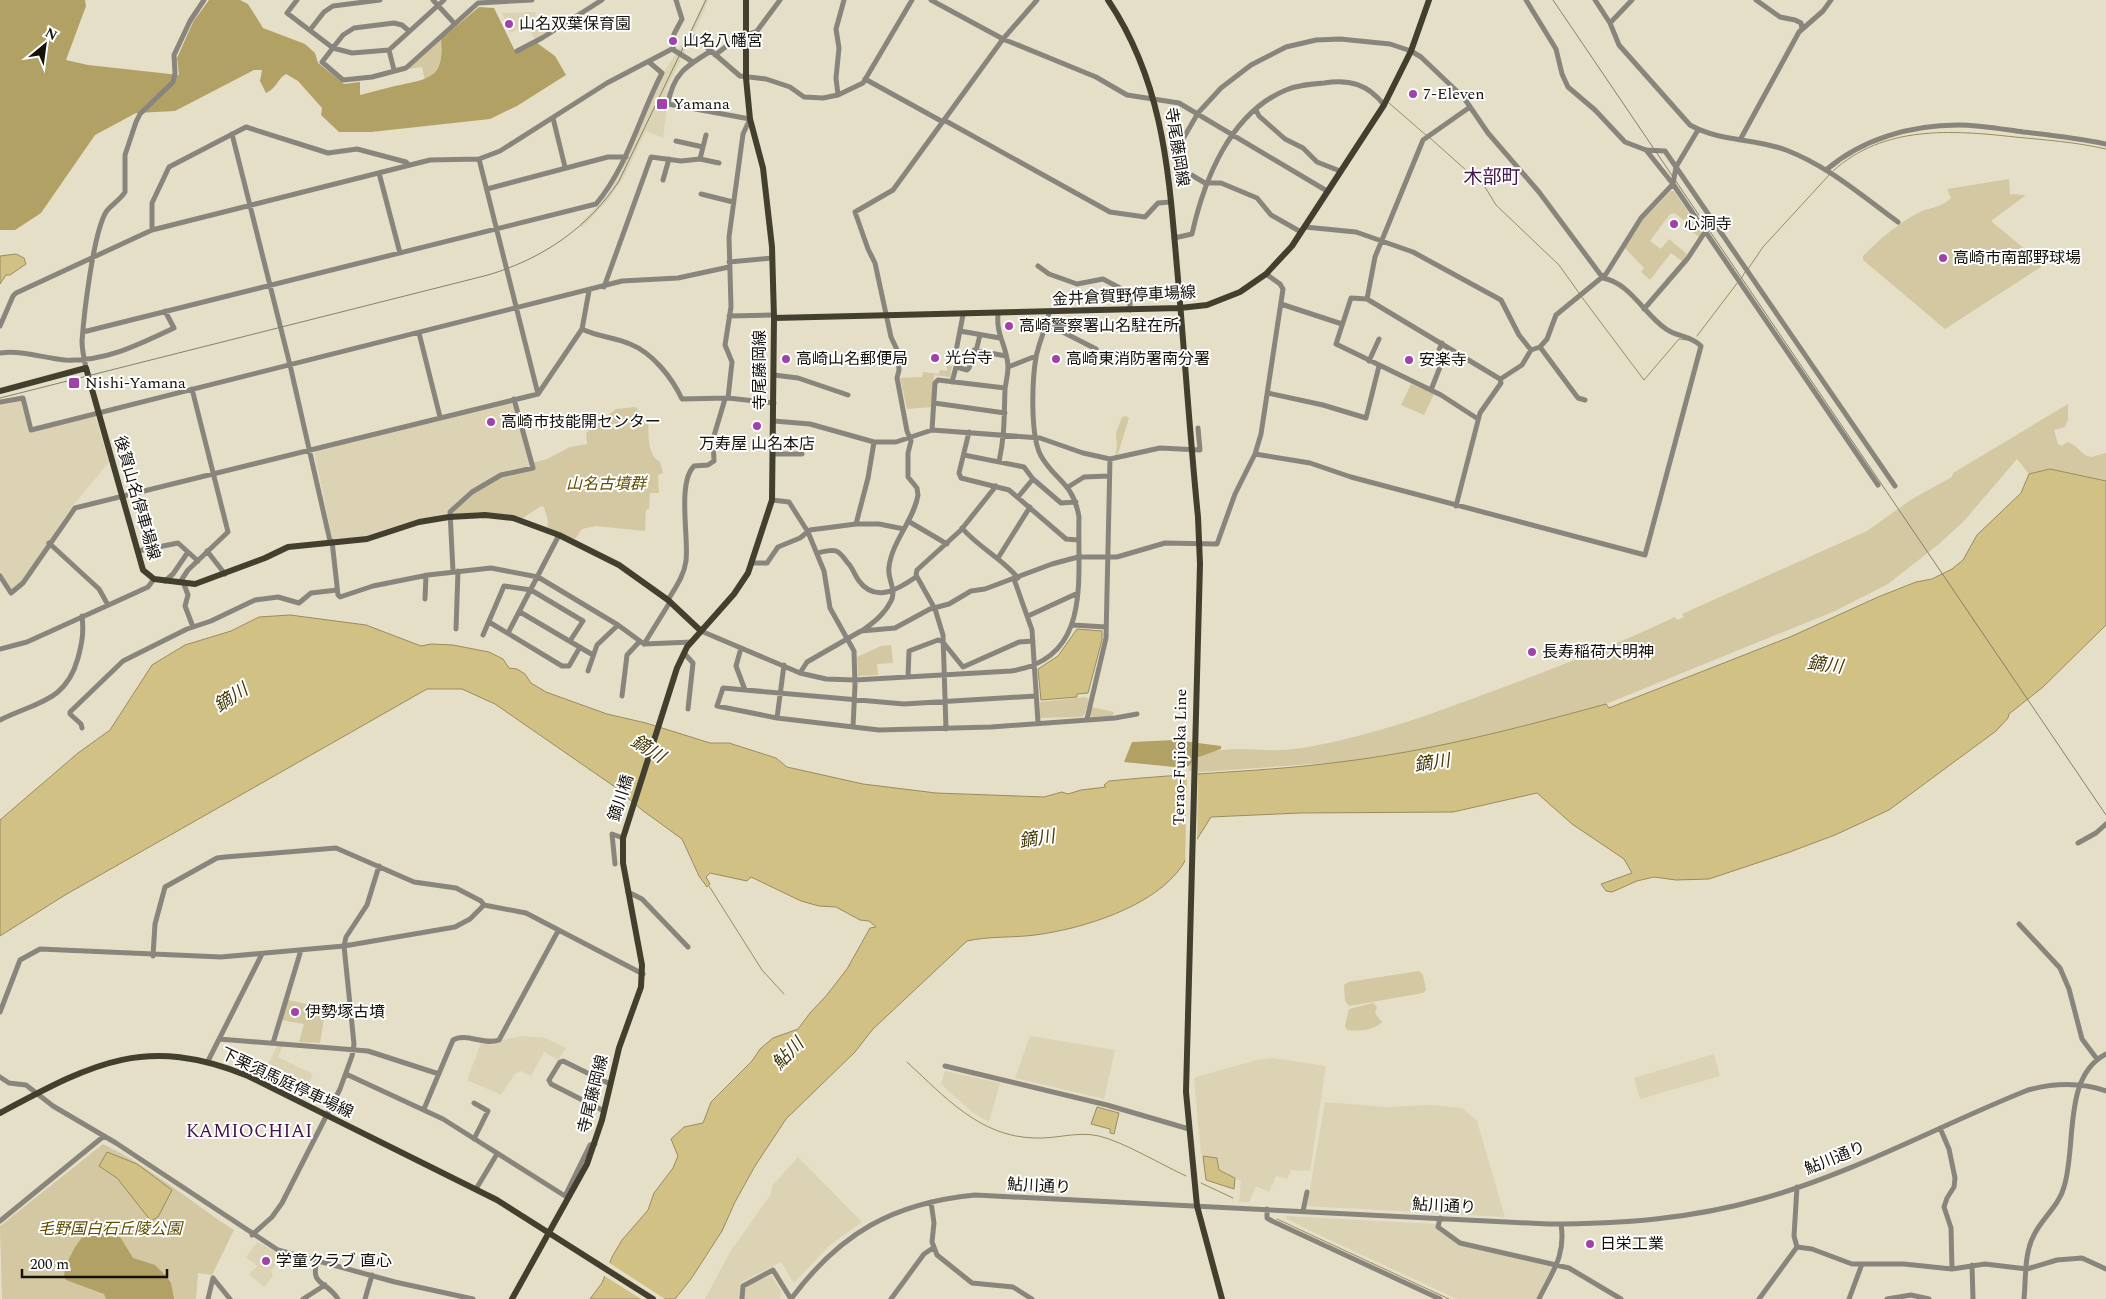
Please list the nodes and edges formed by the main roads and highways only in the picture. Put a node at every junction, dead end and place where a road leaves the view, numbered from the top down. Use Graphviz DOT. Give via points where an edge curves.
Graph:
graph roads {
  1 [pos="746,0"];
  2 [pos="1108,0"];
  3 [pos="1428,0"];
  4 [pos="1180,308"];
  5 [pos="774,317"];
  6 [pos="0,391"];
  7 [pos="701,631"];
  8 [pos="663,711"];
  9 [pos="623,837"];
  10 [pos="0,1113"];
  11 [pos="550,1233"];
  12 [pos="512,1299"];
  13 [pos="652,1299"];
  14 [pos="1222,1299"];
  1 -- 5 [label="main road, 寺尾藤岡線" via="746,78 750,119 766,186"];
  2 -- 4 [label="main road, 寺尾藤岡線" via="1128,34 1155,100 1171,202"];
  3 -- 4 [label="main road, 金井倉賀野停車場線" via="1411,51 1384,105 1280,261 1240,292 1219,301"];
  4 -- 5 [label="main road, 金井倉賀野停車場線"];
  4 -- 14 [label="main road, Terao-Fujioka Line" via="1200,584 1194,707 1186,1092 1197,1206"];
  5 -- 7 [label="main road, 寺尾藤岡線" via="772,500 752,563 741,586"];
  6 -- 7 [label="main road, 後賀山名停車場線" via="86,368 145,574 154,579 204,582 288,547 367,539 419,522 485,515 513,518 559,535 619,564 669,601"];
  7 -- 8 [label="main road, 寺尾藤岡線" via="684,653"];
  8 -- 9 [label="main road, 鏑川橋"];
  9 -- 11 [label="main road, 寺尾藤岡線" via="623,863 643,974 639,998 619,1048 595,1144 579,1182"];
  10 -- 11 [label="main road, 下栗須馬庭停車場線" via="98,1065 122,1059 168,1055 208,1061 248,1076 476,1189"];
  11 -- 12 [label="main road"];
  11 -- 13 [label="main road"];
}
